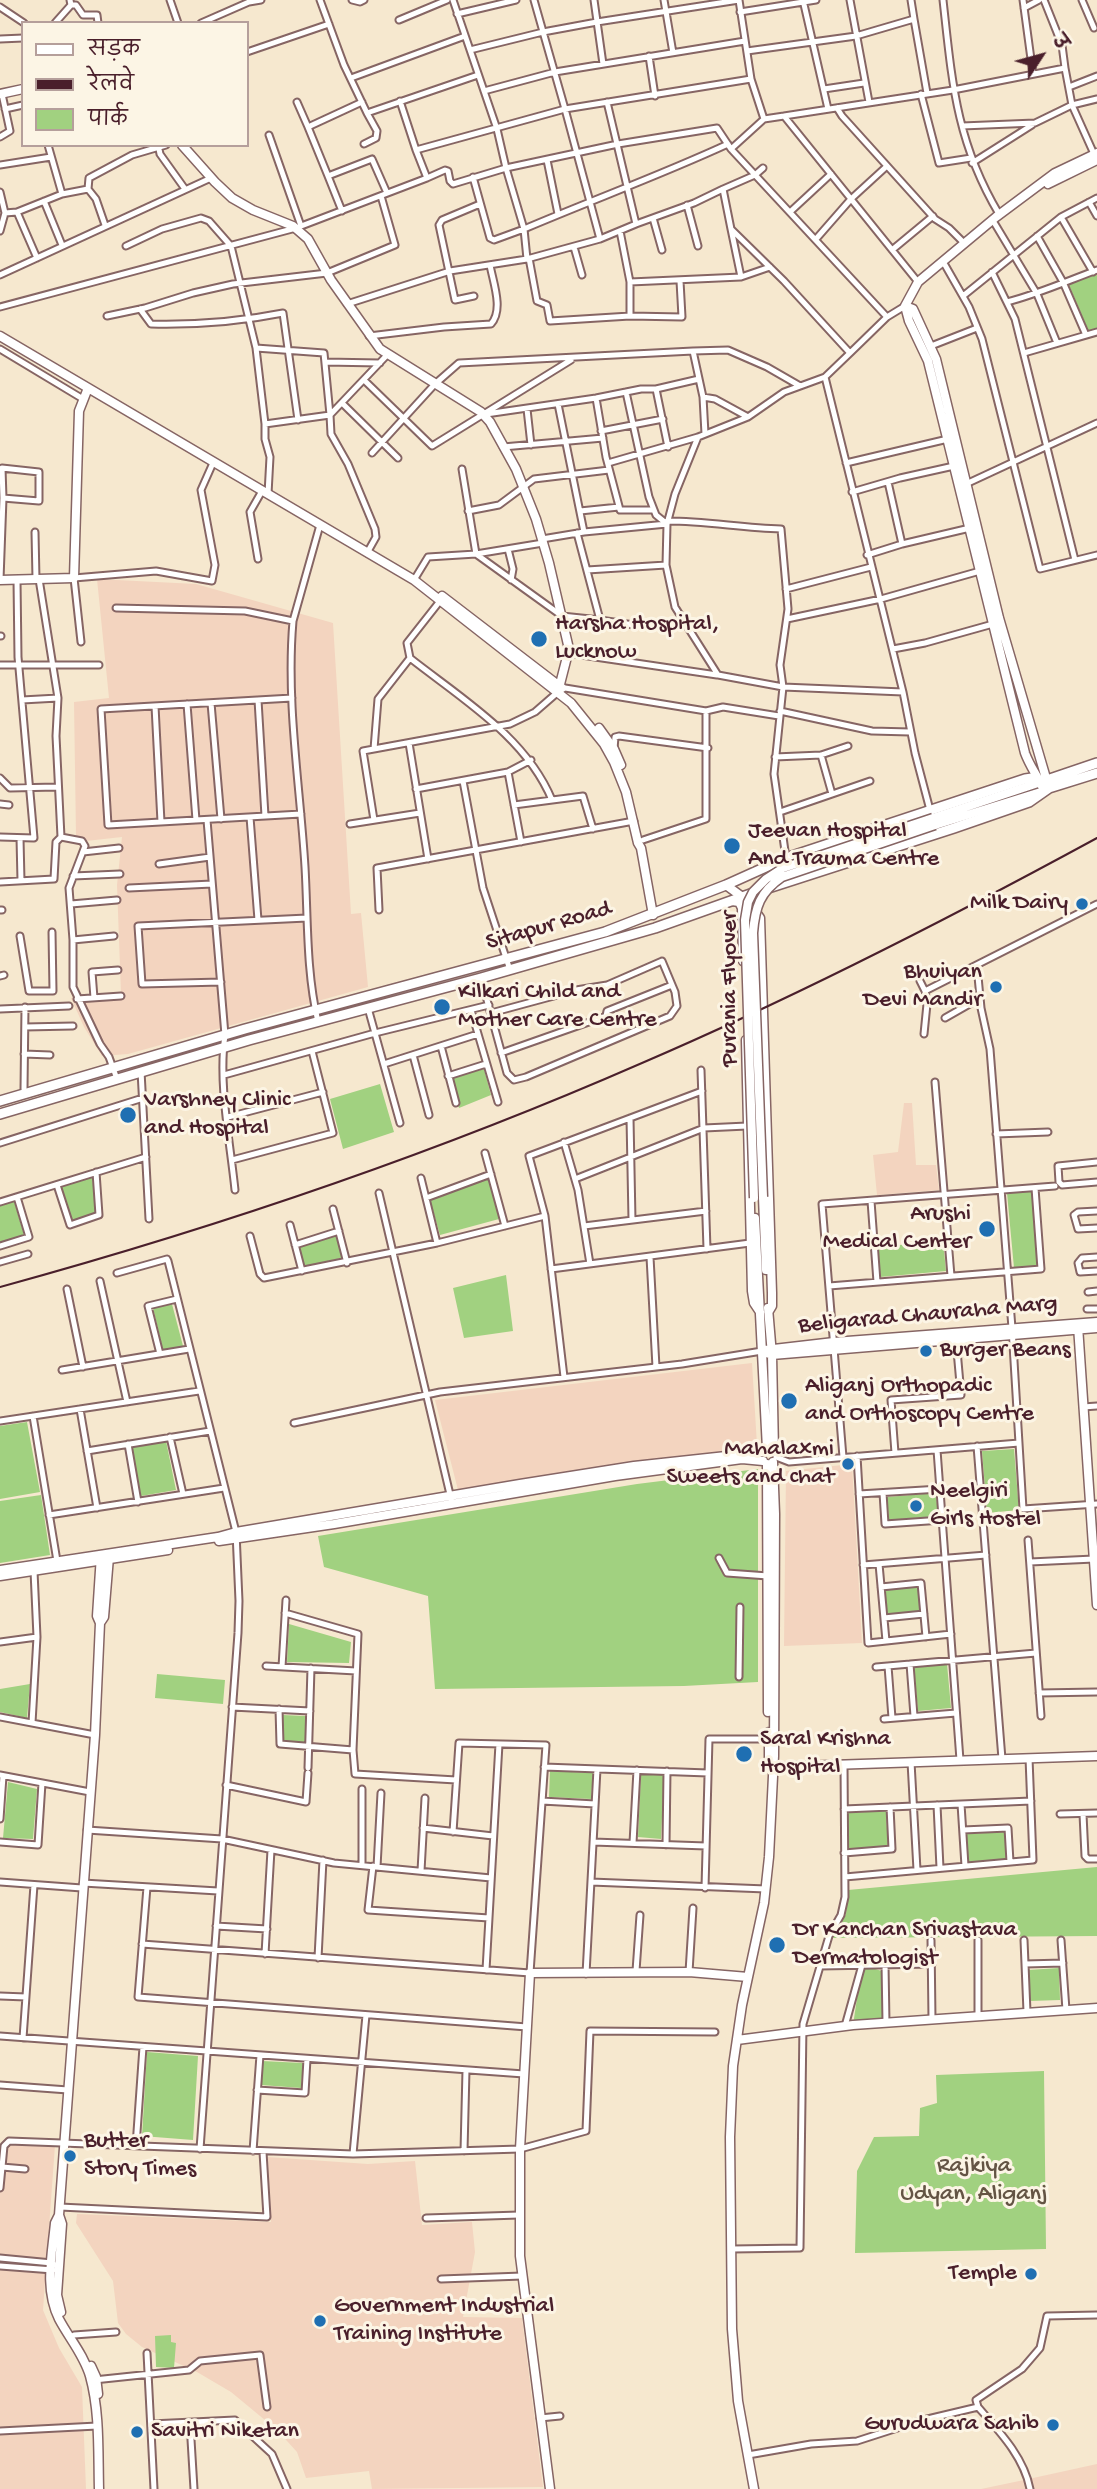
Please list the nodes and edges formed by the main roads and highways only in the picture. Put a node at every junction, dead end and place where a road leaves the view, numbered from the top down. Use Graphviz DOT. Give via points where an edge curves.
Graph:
graph roads {
  1 [pos="1097,763"];
  2 [pos="1097,773"];
  3 [pos="1045,785"];
  4 [pos="0,1101"];
  5 [pos="0,1114"];
  1 -- 3 [label="main road, Sitapur Road"];
  2 -- 3 [label="main road, Sitapur Road"];
  3 -- 4 [label="main road, Sitapur Road" via="1025,779 933,818 786,858 605,932"];
  3 -- 5 [label="main road, Sitapur Road" via="1029,802 655,928"];
}
